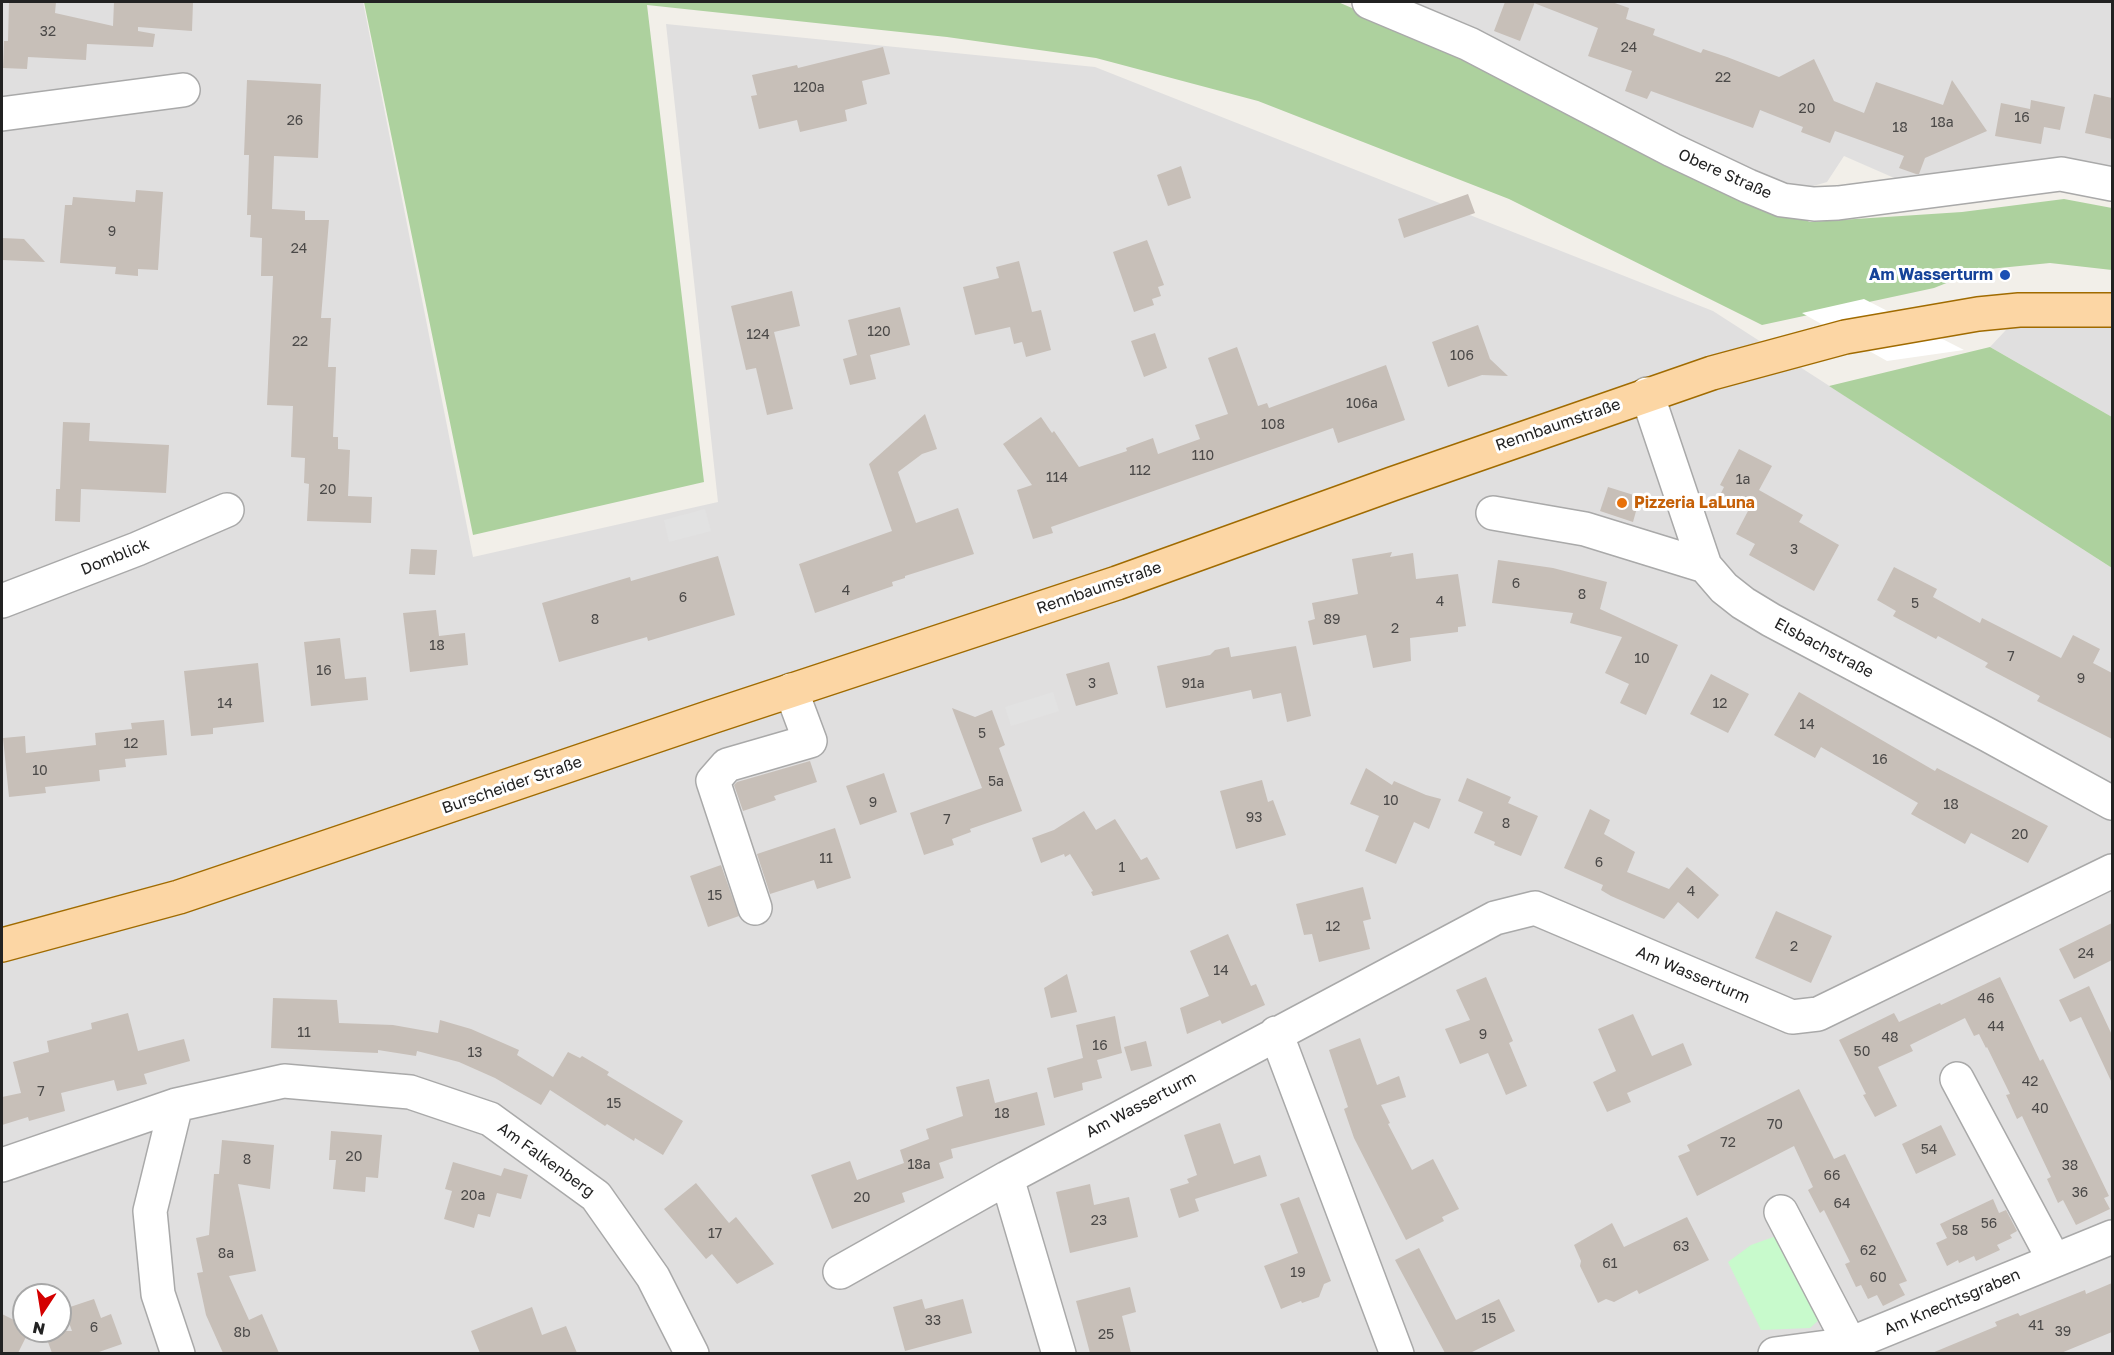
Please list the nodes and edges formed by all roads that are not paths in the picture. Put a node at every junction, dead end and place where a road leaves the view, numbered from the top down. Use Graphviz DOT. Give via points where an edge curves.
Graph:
graph roads {
  1 [pos="1369,2"];
  2 [pos="183,90"];
  3 [pos="2,114"];
  4 [pos="2112,184"];
  5 [pos="2112,310"];
  6 [pos="1647,394"];
  7 [pos="227,510"];
  8 [pos="1493,513"];
  9 [pos="1705,566"];
  10 [pos="2,601"];
  11 [pos="1019,615"];
  12 [pos="792,690"];
  13 [pos="2112,803"];
  14 [pos="2112,871"];
  15 [pos="755,908"];
  16 [pos="2,945"];
  17 [pos="1276,1033"];
  18 [pos="1957,1079"];
  19 [pos="176,1106"];
  20 [pos="2,1165"];
  21 [pos="1007,1178"];
  22 [pos="1781,1212"];
  23 [pos="2112,1237"];
  24 [pos="2054,1260"];
  25 [pos="840,1272"];
  26 [pos="1850,1344"];
  27 [pos="178,1353"];
  28 [pos="692,1353"];
  29 [pos="1059,1353"];
  30 [pos="1397,1353"];
  31 [pos="1775,1353"];
  1 -- 4 [label="street, Obere Straße" via="1469,44 1672,150 1782,200 1830,203 2061,174"];
  2 -- 3 [label="street"];
  5 -- 6 [label="main road, Rennbaumstraße" via="1978,314 1845,337"];
  6 -- 9 [label="street, Elsbachstraße"];
  6 -- 11 [label="main road, Rennbaumstraße"];
  7 -- 10 [label="street, Domblick"];
  8 -- 9 [label="street" via="1585,529"];
  9 -- 13 [label="street, Elsbachstraße" via="1724,588 1771,620"];
  11 -- 12 [label="main road, Burscheider Straße"];
  12 -- 15 [label="street" via="810,741 727,765 713,781"];
  12 -- 16 [label="main road, Burscheider Straße" via="179,897"];
  14 -- 17 [label="street, Am Wasserturm" via="1818,1014 1792,1017 1534,908 1495,918"];
  17 -- 21 [label="street, Am Wasserturm"];
  17 -- 30 [label="street"];
  18 -- 24 [label="street"];
  19 -- 20 [label="street, Am Falkenberg"];
  19 -- 27 [label="street" via="150,1211 158,1294"];
  19 -- 28 [label="street, Am Falkenberg" via="284,1081 410,1092 490,1119 596,1196 653,1277"];
  21 -- 25 [label="street, Am Wasserturm"];
  21 -- 29 [label="street"];
  22 -- 26 [label="street"];
  23 -- 24 [label="street, Am Knechtsgraben"];
  24 -- 26 [label="street, Am Knechtsgraben"];
  26 -- 31 [label="street, Am Knechtsgraben"];
}
